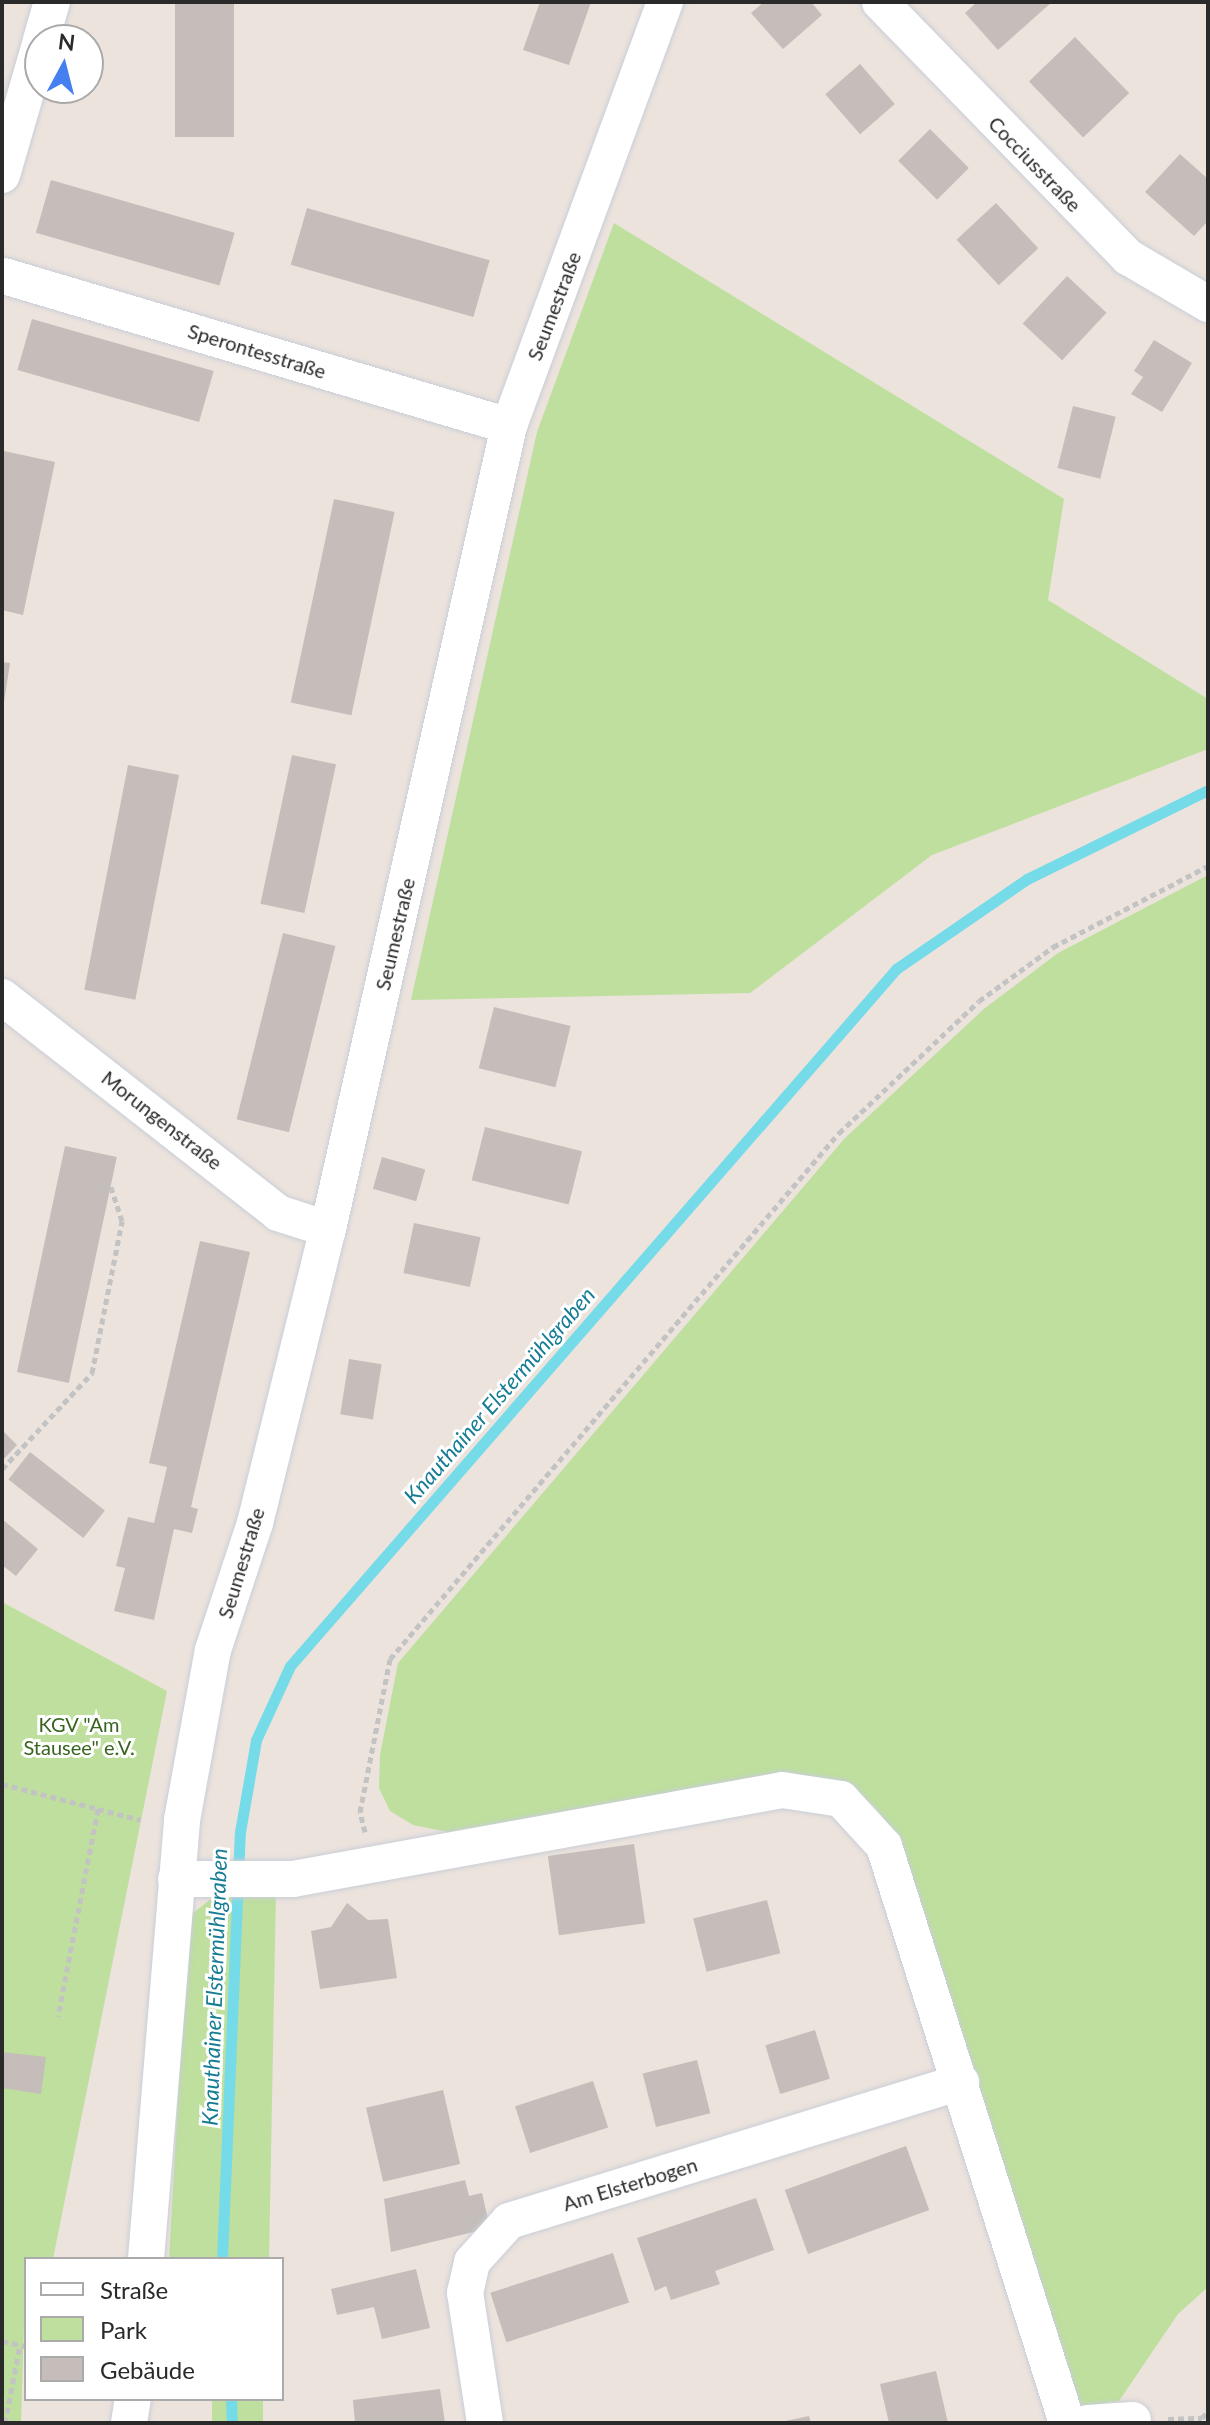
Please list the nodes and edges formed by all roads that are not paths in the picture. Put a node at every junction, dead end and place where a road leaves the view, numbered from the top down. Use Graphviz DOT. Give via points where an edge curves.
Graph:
graph roads {
  1 [pos="52,2"];
  2 [pos="665,2"];
  3 [pos="880,2"];
  4 [pos="46,24"];
  5 [pos="24,100"];
  6 [pos="2,175"];
  7 [pos="3,277"];
  8 [pos="1208,304"];
  9 [pos="509,426"];
  10 [pos="2,997"];
  11 [pos="328,1229"];
  12 [pos="176,1879"];
  13 [pos="961,2082"];
  14 [pos="146,2257"];
  15 [pos="133,2401"];
  16 [pos="1133,2420"];
  17 [pos="129,2423"];
  18 [pos="485,2423"];
  19 [pos="1067,2423"];
  20 [pos="1088,2423"];
  1 -- 4 [label="street"];
  2 -- 9 [label="street, Seumestraße"];
  3 -- 8 [label="street, Cocciusstraße" via="1128,257"];
  5 -- 6 [label="street"];
  7 -- 9 [label="street, Sperontesstraße"];
  9 -- 11 [label="street, Seumestraße"];
  10 -- 11 [label="street, Morungenstraße" via="278,1213"];
  11 -- 12 [label="street, Seumestraße" via="255,1523 213,1650 188,1771"];
  12 -- 13 [label="street" via="267,1882 782,1790 841,1799 884,1846"];
  12 -- 14 [label="street, Seumestraße"];
  13 -- 18 [label="street, Am Elsterbogen" via="509,2221 472,2262 465,2293"];
  13 -- 19 [label="street"];
  15 -- 17 [label="street"];
  16 -- 20 [label="street"];
}
